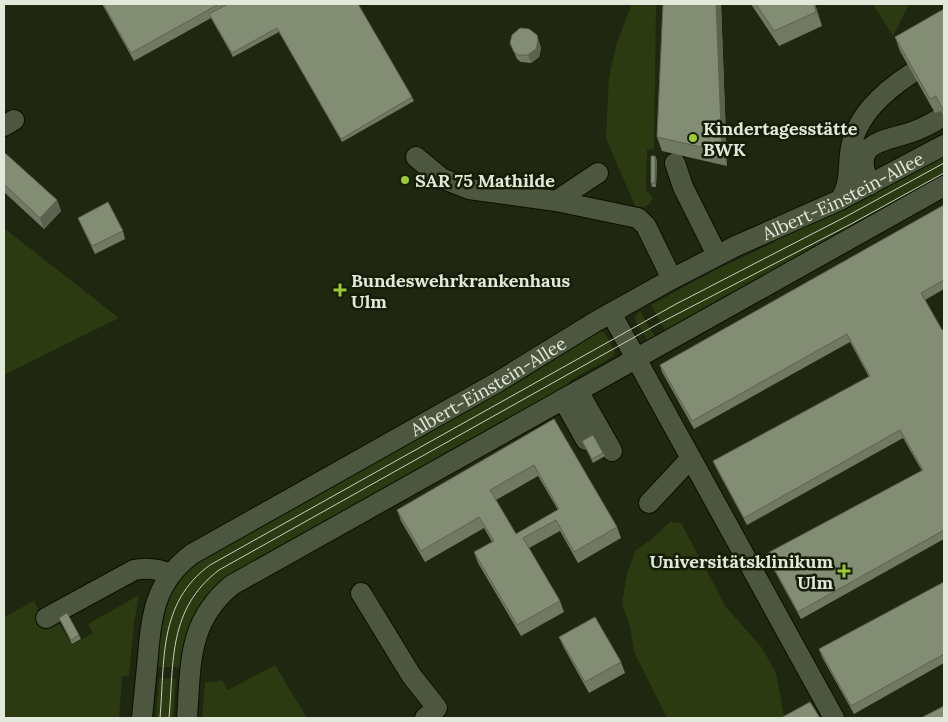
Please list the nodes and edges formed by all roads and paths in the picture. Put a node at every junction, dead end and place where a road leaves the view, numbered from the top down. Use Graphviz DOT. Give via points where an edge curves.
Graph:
graph roads {
  1 [pos="912,73"];
  2 [pos="944,116"];
  3 [pos="944,145"];
  4 [pos="416,157"];
  5 [pos="675,163"];
  6 [pos="598,173"];
  7 [pos="870,185"];
  8 [pos="944,186"];
  9 [pos="840,200"];
  10 [pos="556,201"];
  11 [pos="717,255"];
  12 [pos="672,278"];
  13 [pos="610,313"];
  14 [pos="636,358"];
  15 [pos="571,395"];
  16 [pos="586,440"];
  17 [pos="612,451"];
  18 [pos="690,458"];
  19 [pos="649,503"];
  20 [pos="171,574"];
  21 [pos="361,593"];
  22 [pos="46,618"];
  23 [pos="142,718"];
  24 [pos="187,718"];
  25 [pos="425,718"];
  26 [pos="834,718"];
  1 -- 9 [label="street" via="886,92 863,119 852,141 848,182"];
  2 -- 7 [label="street" via="919,130 869,147 864,165"];
  3 -- 7 [label="street, Albert-Einstein-Allee"];
  4 -- 10 [label="street" via="441,178 469,189"];
  5 -- 11 [label="street" via="683,187"];
  6 -- 10 [label="street"];
  7 -- 9 [label="street, Albert-Einstein-Allee"];
  8 -- 14 [label="street, Albert-Einstein-Allee"];
  9 -- 11 [label="street, Albert-Einstein-Allee"];
  10 -- 12 [label="street" via="638,218 646,226"];
  11 -- 12 [label="street, Albert-Einstein-Allee"];
  12 -- 13 [label="street, Albert-Einstein-Allee"];
  13 -- 14 [label="street"];
  13 -- 20 [label="street, Albert-Einstein-Allee" via="502,379 199,550"];
  14 -- 15 [label="street, Albert-Einstein-Allee"];
  14 -- 18 [label="street"];
  15 -- 16 [label="street"];
  15 -- 17 [label="street"];
  15 -- 24 [label="street, Albert-Einstein-Allee" via="225,591 206,613 196,638"];
  18 -- 19 [label="street"];
  18 -- 26 [label="street"];
  20 -- 22 [label="street" via="149,568 134,570"];
  20 -- 23 [label="street, Albert-Einstein-Allee" via="158,596 152,618"];
  21 -- 25 [label="street" via="410,675 437,708"];
}
